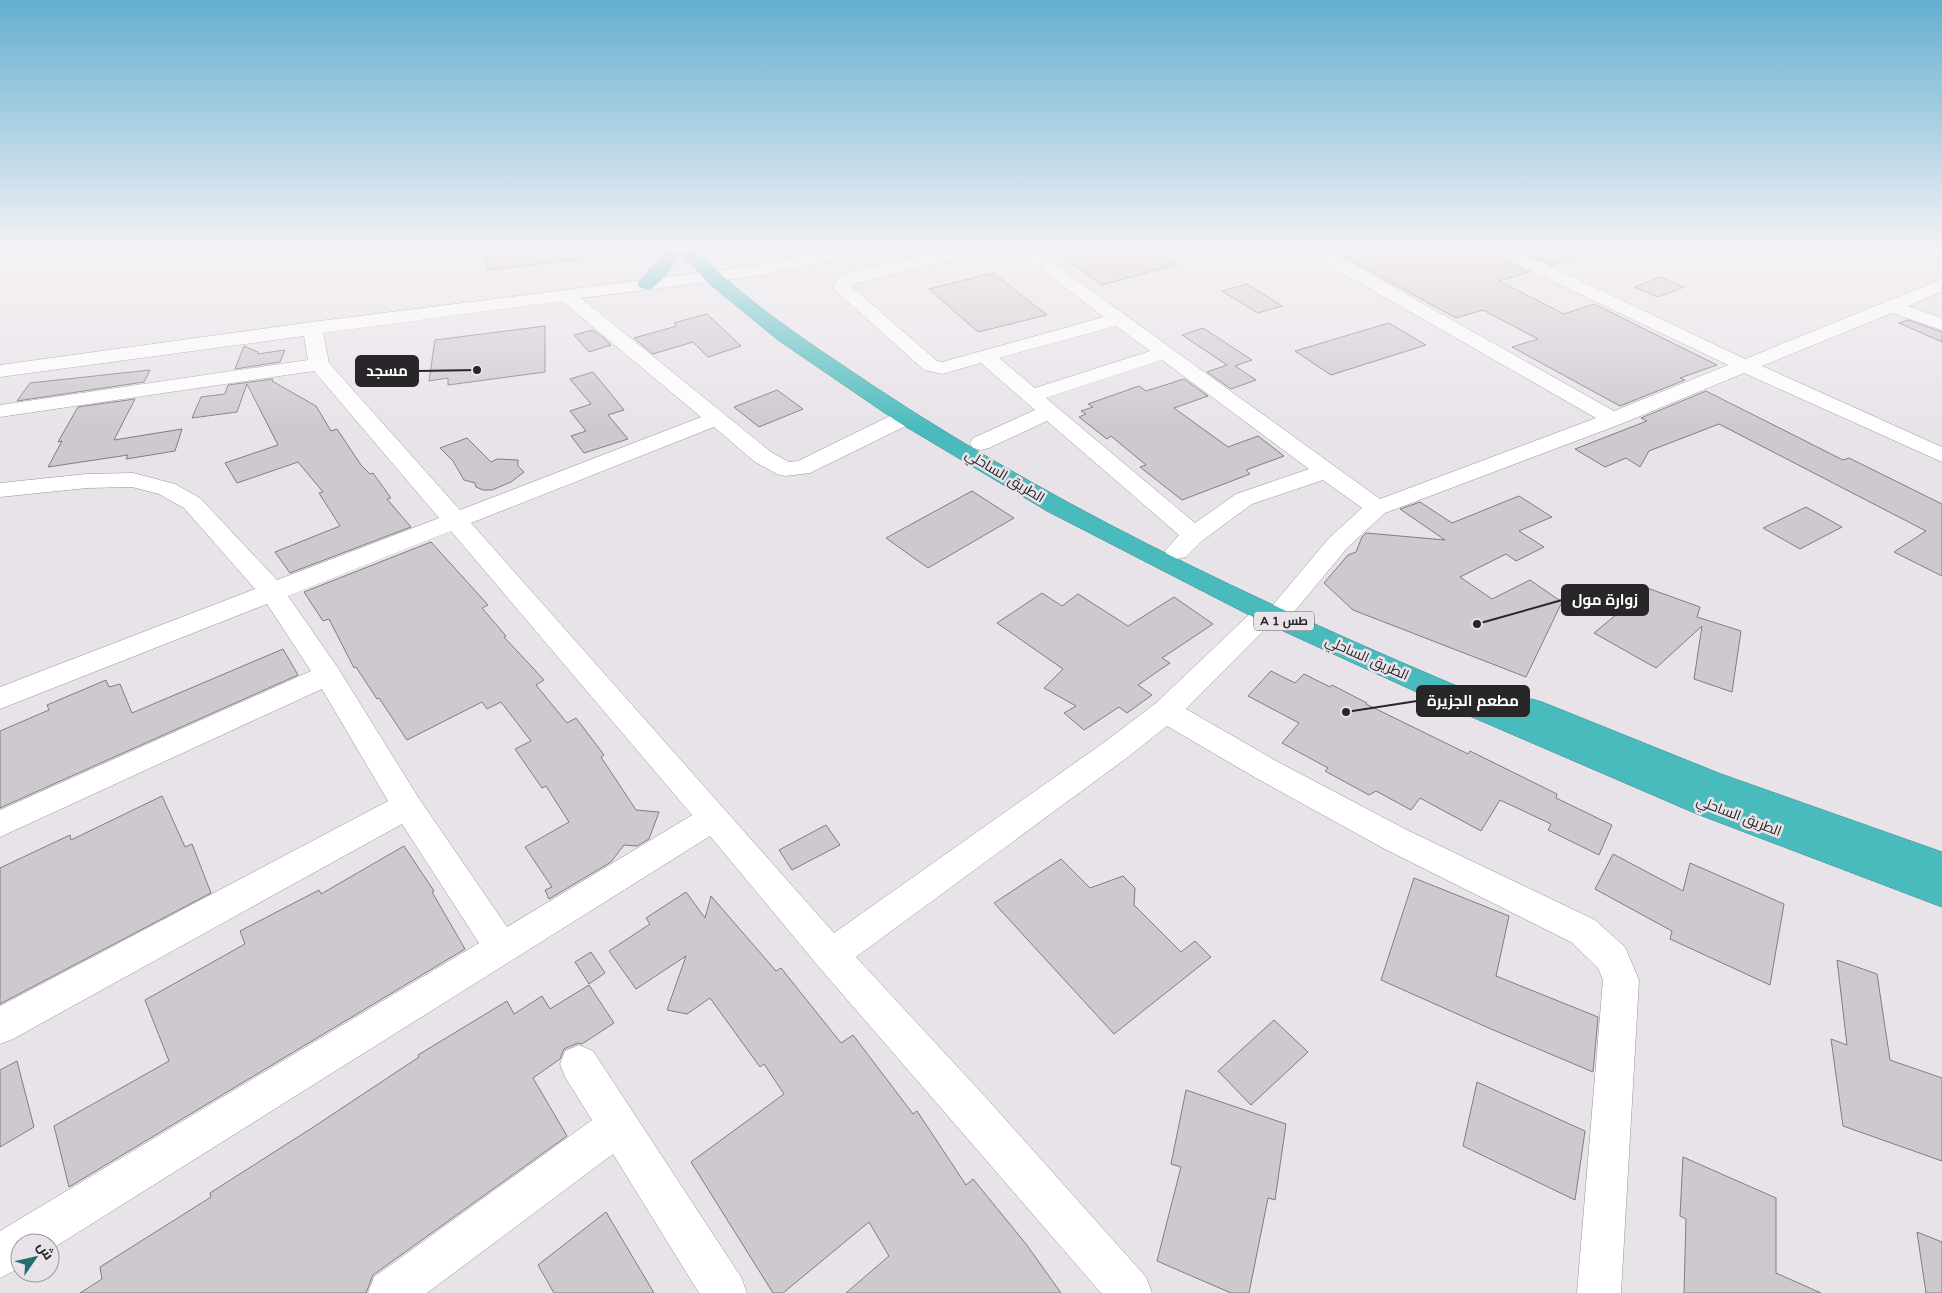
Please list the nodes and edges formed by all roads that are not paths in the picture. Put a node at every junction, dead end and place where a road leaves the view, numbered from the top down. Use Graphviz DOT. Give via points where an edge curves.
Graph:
graph roads {
  1 [pos="471,307"];
  2 [pos="581,307"];
  3 [pos="755,307"];
  4 [pos="774,307"];
  5 [pos="864,307"];
  6 [pos="1103,307"];
  7 [pos="1417,307"];
  8 [pos="1622,307"];
  9 [pos="1891,307"];
  10 [pos="1892,307"];
  11 [pos="1119,319"];
  12 [pos="1942,324"];
  13 [pos="312,328"];
  14 [pos="1165,353"];
  15 [pos="984,356"];
  16 [pos="319,364"];
  17 [pos="1745,366"];
  18 [pos="0,371"];
  19 [pos="1032,396"];
  20 [pos="0,411"];
  21 [pos="1050,411"];
  22 [pos="906,417"];
  23 [pos="1613,418"];
  24 [pos="716,419"];
  25 [pos="981,443"];
  26 [pos="1942,455"];
  27 [pos="1326,470"];
  28 [pos="0,490"];
  29 [pos="1378,508"];
  30 [pos="455,519"];
  31 [pos="1186,543"];
  32 [pos="272,591"];
  33 [pos="1275,609"];
  34 [pos="328,675"];
  35 [pos="0,698"];
  36 [pos="1166,710"];
  37 [pos="407,806"];
  38 [pos="714,818"];
  39 [pos="0,824"];
  40 [pos="1942,866"];
  41 [pos="1942,892"];
  42 [pos="502,950"];
  43 [pos="831,956"];
  44 [pos="0,1026"];
  45 [pos="579,1064"];
  46 [pos="618,1126"];
  47 [pos="36,1233"];
  48 [pos="390,1293"];
  49 [pos="725,1293"];
  50 [pos="1130,1293"];
  51 [pos="1600,1293"];
  1 -- 13 [label="street"];
  2 -- 24 [label="street"];
  3 -- 22 [label="highway, الطريق الساحلي / A 1 طس" via="785,336"];
  4 -- 25 [label="highway, الطريق الساحلي / A 1 طس" via="833,350"];
  5 -- 15 [label="street" via="931,366 942,368"];
  6 -- 11 [label="street"];
  7 -- 23 [label="street"];
  8 -- 17 [label="street"];
  9 -- 17 [label="street"];
  10 -- 12 [label="street"];
  11 -- 14 [label="street"];
  11 -- 15 [label="street"];
  13 -- 16 [label="street"];
  13 -- 18 [label="street"];
  14 -- 19 [label="street"];
  14 -- 27 [label="street"];
  15 -- 19 [label="street"];
  16 -- 20 [label="street"];
  16 -- 30 [label="street"];
  17 -- 23 [label="street"];
  17 -- 26 [label="street"];
  19 -- 21 [label="street"];
  21 -- 25 [label="street"];
  21 -- 31 [label="street"];
  22 -- 24 [label="street" via="802,468 785,469 763,458"];
  22 -- 33 [label="highway, الطريق الساحلي / A 1 طس" via="1055,506"];
  23 -- 29 [label="street"];
  24 -- 30 [label="street"];
  25 -- 31 [label="highway, الطريق الساحلي / A 1 طس" via="1068,495"];
  27 -- 29 [label="street"];
  27 -- 31 [label="street" via="1244,499"];
  28 -- 32 [label="street" via="113,480 134,480 167,489 192,503"];
  29 -- 33 [label="street" via="1338,543"];
  30 -- 32 [label="street"];
  30 -- 38 [label="street"];
  31 -- 33 [label="highway, الطريق الساحلي / A 1 طس"];
  32 -- 34 [label="street"];
  32 -- 35 [label="street"];
  33 -- 36 [label="street"];
  33 -- 40 [label="highway, الطريق الساحلي / A 1 طس" via="1710,782"];
  33 -- 41 [label="highway, الطريق الساحلي / A 1 طس" via="1477,707 1708,805"];
  34 -- 37 [label="street"];
  34 -- 39 [label="street"];
  36 -- 43 [label="street" via="1109,755"];
  36 -- 51 [label="street" via="1267,770 1395,838 1583,931 1612,958 1621,980"];
  37 -- 42 [label="street"];
  37 -- 44 [label="street"];
  38 -- 42 [label="street"];
  38 -- 43 [label="street"];
  42 -- 47 [label="street"];
  43 -- 50 [label="street"];
  45 -- 46 [label="street"];
  46 -- 48 [label="street"];
  46 -- 49 [label="street"];
}
